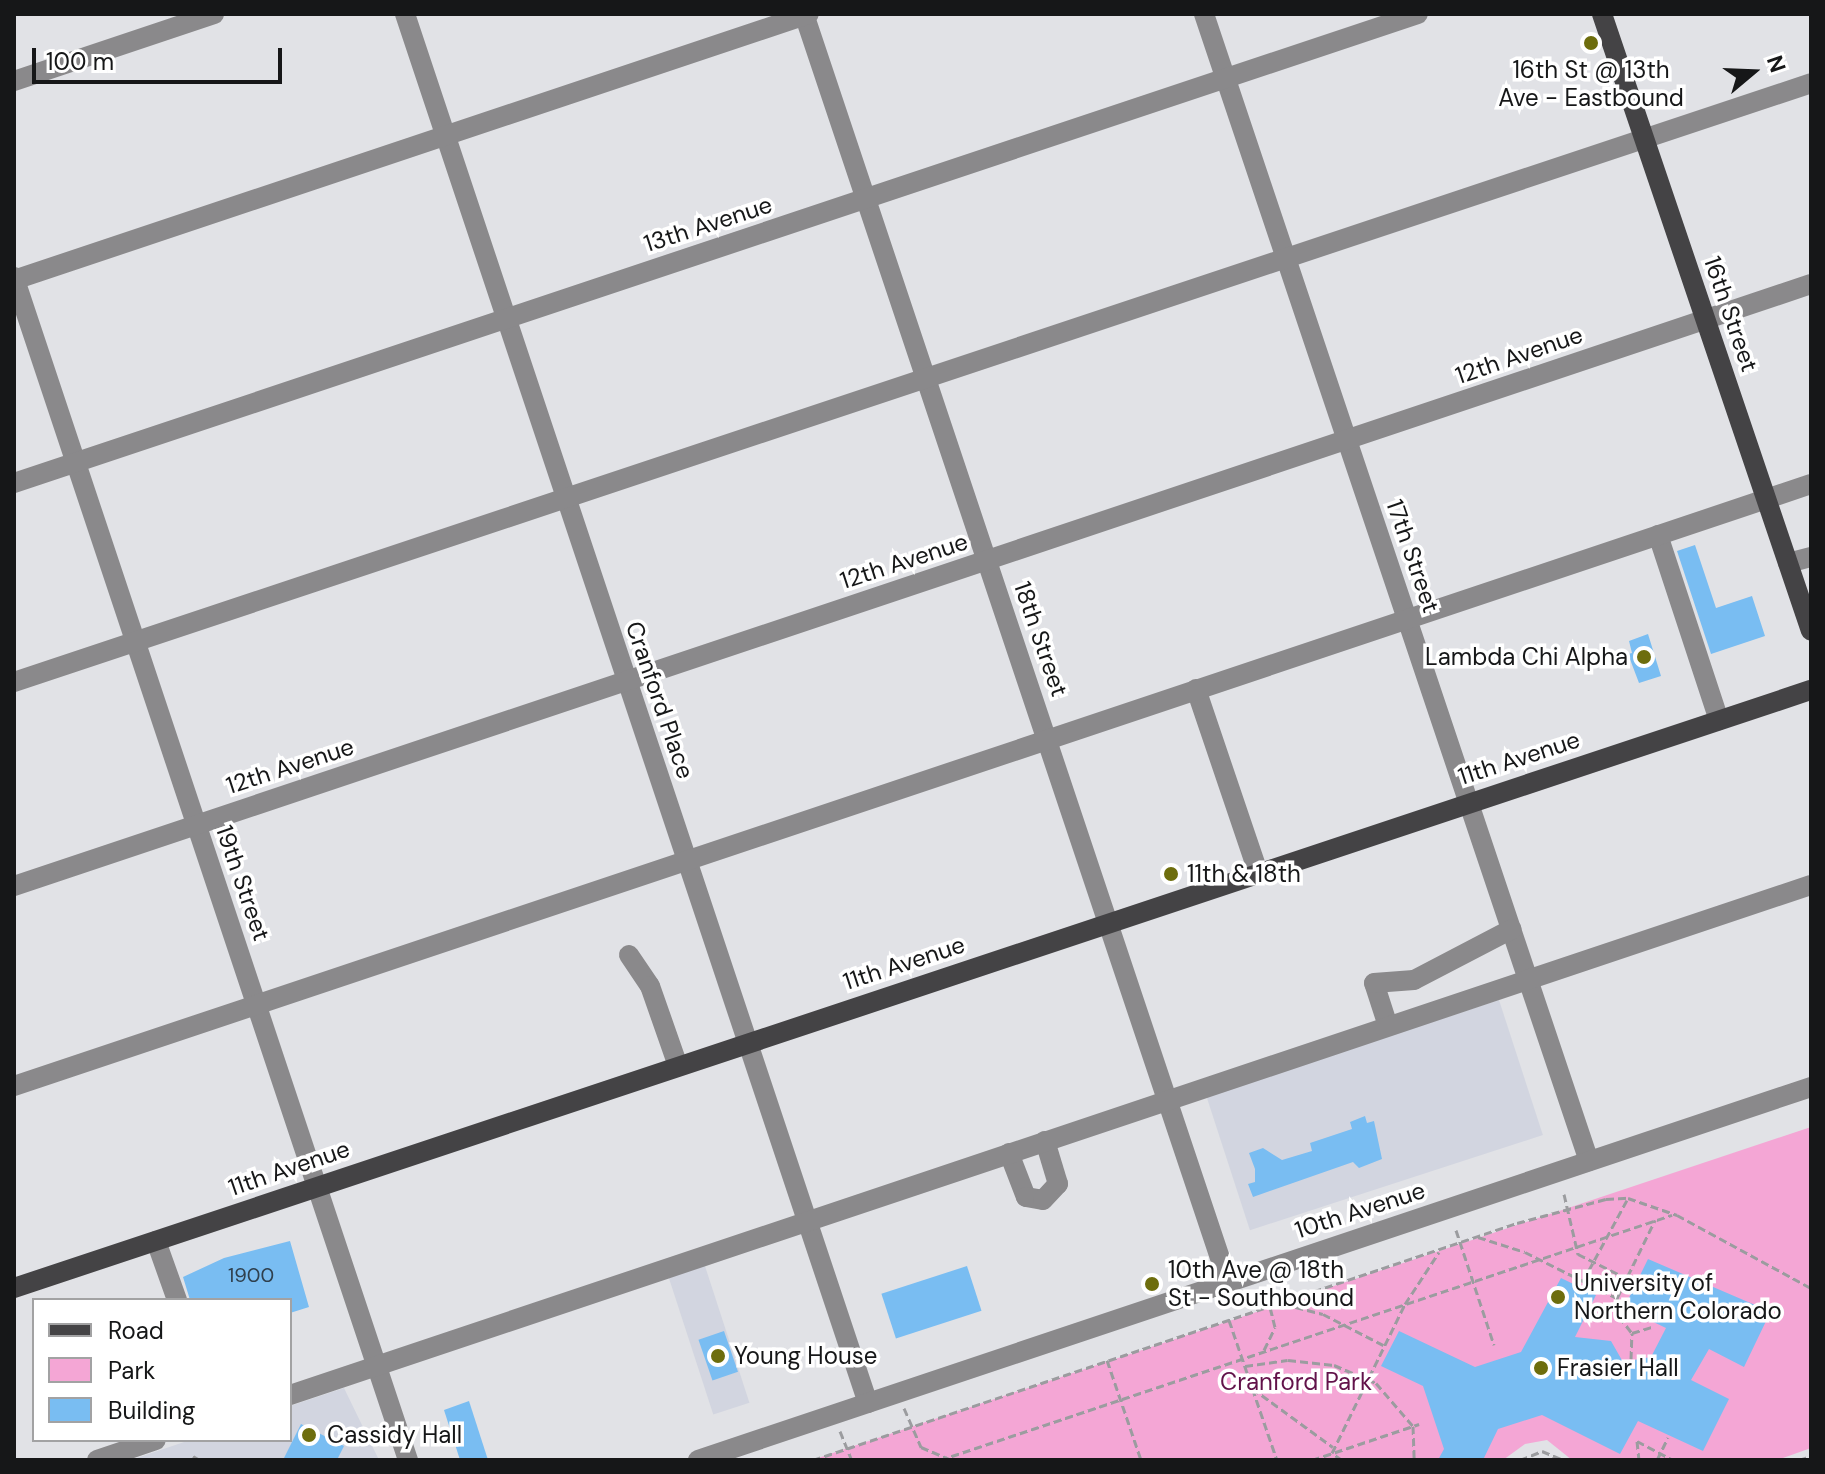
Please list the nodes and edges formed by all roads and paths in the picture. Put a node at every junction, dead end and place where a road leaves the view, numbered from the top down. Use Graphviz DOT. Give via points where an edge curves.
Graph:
graph roads {
  1 [pos="214,14"];
  2 [pos="405,14"];
  3 [pos="806,14"];
  4 [pos="1204,14"];
  5 [pos="1418,14"];
  6 [pos="1602,14"];
  7 [pos="182,19"];
  8 [pos="1226,79"];
  9 [pos="14,81"];
  10 [pos="1811,83"];
  11 [pos="444,135"];
  12 [pos="1645,139"];
  13 [pos="866,200"];
  14 [pos="1285,257"];
  15 [pos="14,279"];
  16 [pos="1811,284"];
  17 [pos="504,318"];
  18 [pos="1706,320"];
  19 [pos="925,378"];
  20 [pos="1346,440"];
  21 [pos="75,463"];
  22 [pos="14,483"];
  23 [pos="1811,484"];
  24 [pos="565,498"];
  25 [pos="1767,499"];
  26 [pos="1658,535"];
  27 [pos="1811,557"];
  28 [pos="987,561"];
  29 [pos="1788,563"];
  30 [pos="1407,619"];
  31 [pos="1811,631"];
  32 [pos="135,641"];
  33 [pos="626,680"];
  34 [pos="14,682"];
  35 [pos="1196,689"];
  36 [pos="1811,690"];
  37 [pos="1719,720"];
  38 [pos="1047,739"];
  39 [pos="1469,802"];
  40 [pos="196,825"];
  41 [pos="686,859"];
  42 [pos="1258,872"];
  43 [pos="1811,885"];
  44 [pos="14,886"];
  45 [pos="1109,923"];
  46 [pos="1512,929"];
  47 [pos="629,955"];
  48 [pos="1529,980"];
  49 [pos="257,1005"];
  50 [pos="1388,1026"];
  51 [pos="748,1043"];
  52 [pos="678,1066"];
  53 [pos="14,1086"];
  54 [pos="1811,1087"];
  55 [pos="1168,1100"];
  56 [pos="1045,1141"];
  57 [pos="1009,1153"];
  58 [pos="1589,1161"];
  59 [pos="318,1186"];
  60 [pos="1564,1194"];
  61 [pos="1628,1198"];
  62 [pos="1566,1208"];
  63 [pos="1674,1214"];
  64 [pos="807,1220"];
  65 [pos="1655,1220"];
  66 [pos="1456,1230"];
  67 [pos="1478,1237"];
  68 [pos="1605,1238"];
  69 [pos="156,1241"];
  70 [pos="1460,1243"];
  71 [pos="1575,1248"];
  72 [pos="1442,1249"];
  73 [pos="1541,1259"];
  74 [pos="1593,1261"];
  75 [pos="1627,1278"];
  76 [pos="1583,1281"];
  77 [pos="1228,1282"];
  78 [pos="1473,1282"];
  79 [pos="14,1288"];
  80 [pos="1811,1288"];
  81 [pos="1267,1294"];
  82 [pos="176,1298"];
  83 [pos="1617,1298"];
  84 [pos="1280,1304"];
  85 [pos="1405,1304"];
  86 [pos="1272,1306"];
  87 [pos="1229,1320"];
  88 [pos="1345,1325"];
  89 [pos="1652,1327"];
  90 [pos="1632,1333"];
  91 [pos="1384,1345"];
  92 [pos="1494,1345"];
  93 [pos="1261,1352"];
  94 [pos="1242,1358"];
  95 [pos="1631,1359"];
  96 [pos="1107,1360"];
  97 [pos="376,1366"];
  98 [pos="1245,1366"];
  99 [pos="1367,1379"];
  100 [pos="1252,1388"];
  101 [pos="292,1394"];
  102 [pos="1121,1398"];
  103 [pos="868,1403"];
  104 [pos="903,1405"];
  105 [pos="1419,1424"];
  106 [pos="839,1426"];
  107 [pos="1413,1426"];
  108 [pos="909,1427"];
  109 [pos="1668,1437"];
  110 [pos="126,1445"];
  111 [pos="1335,1448"];
  112 [pos="846,1449"];
  113 [pos="1660,1454"];
  114 [pos="193,1456"];
  115 [pos="1334,1456"];
  116 [pos="1811,1456"];
  117 [pos="949,1458"];
  118 [pos="97,1460"];
  119 [pos="200,1460"];
  120 [pos="408,1460"];
  121 [pos="698,1460"];
  122 [pos="813,1460"];
  123 [pos="852,1460"];
  124 [pos="940,1460"];
  125 [pos="1141,1460"];
  126 [pos="1277,1460"];
  127 [pos="1312,1460"];
  128 [pos="1342,1460"];
  129 [pos="1414,1460"];
  130 [pos="1520,1460"];
  131 [pos="1563,1460"];
  132 [pos="1639,1460"];
  133 [pos="1657,1460"];
  134 [pos="1673,1460"];
  135 [pos="1799,1460"];
  1 -- 7 [label="street"];
  2 -- 11 [label="street, Cranford Place"];
  3 -- 11 [label="street"];
  3 -- 13 [label="street, 18th Street"];
  4 -- 8 [label="street, 17th Street"];
  5 -- 8 [label="street, 13th Avenue"];
  6 -- 12 [label="main road, 16th Street"];
  7 -- 9 [label="street"];
  8 -- 13 [label="street, 13th Avenue"];
  8 -- 14 [label="street, 17th Street"];
  10 -- 12 [label="street"];
  11 -- 15 [label="street"];
  11 -- 17 [label="street, Cranford Place"];
  12 -- 14 [label="street"];
  12 -- 18 [label="main road, 16th Street"];
  13 -- 17 [label="street, 13th Avenue"];
  13 -- 19 [label="street, 18th Street"];
  14 -- 19 [label="street"];
  14 -- 20 [label="street, 17th Street"];
  15 -- 21 [label="street, 19th Street"];
  16 -- 18 [label="street, 12th Avenue"];
  17 -- 21 [label="street, 13th Avenue"];
  17 -- 24 [label="street, Cranford Place"];
  18 -- 20 [label="street, 12th Avenue"];
  18 -- 25 [label="main road, 16th Street"];
  19 -- 24 [label="street"];
  19 -- 28 [label="street, 18th Street"];
  20 -- 28 [label="street, 12th Avenue"];
  20 -- 30 [label="street, 17th Street"];
  21 -- 22 [label="street, 13th Avenue"];
  21 -- 32 [label="street, 19th Street"];
  23 -- 25 [label="street"];
  24 -- 32 [label="street"];
  24 -- 33 [label="street, Cranford Place"];
  25 -- 26 [label="street"];
  25 -- 29 [label="main road, 16th Street"];
  26 -- 30 [label="street"];
  26 -- 37 [label="street"];
  27 -- 29 [label="street"];
  28 -- 33 [label="street, 12th Avenue"];
  28 -- 38 [label="street, 18th Street"];
  29 -- 31 [label="main road, 16th Street"];
  30 -- 35 [label="street"];
  30 -- 39 [label="street, 17th Street"];
  32 -- 34 [label="street"];
  32 -- 40 [label="street, 19th Street"];
  33 -- 40 [label="street, 12th Avenue"];
  33 -- 41 [label="street, Cranford Place"];
  35 -- 38 [label="street"];
  35 -- 42 [label="street"];
  36 -- 37 [label="main road, 11th Avenue"];
  37 -- 39 [label="main road, 11th Avenue"];
  38 -- 41 [label="street"];
  38 -- 45 [label="street, 18th Street"];
  39 -- 42 [label="main road, 11th Avenue"];
  39 -- 46 [label="street, 17th Street"];
  40 -- 44 [label="street, 12th Avenue"];
  40 -- 49 [label="street, 19th Street"];
  41 -- 49 [label="street"];
  41 -- 51 [label="street, Cranford Place"];
  42 -- 45 [label="main road, 11th Avenue"];
  43 -- 48 [label="street"];
  45 -- 51 [label="main road, 11th Avenue"];
  45 -- 55 [label="street, 18th Street"];
  46 -- 48 [label="street, 17th Street"];
  46 -- 50 [label="street" via="1414,980 1374,983"];
  47 -- 52 [label="street" via="650,986"];
  48 -- 50 [label="street"];
  48 -- 58 [label="street, 17th Street"];
  49 -- 53 [label="street"];
  49 -- 59 [label="street, 19th Street"];
  50 -- 55 [label="street"];
  51 -- 52 [label="main road, 11th Avenue"];
  51 -- 64 [label="street, Cranford Place"];
  52 -- 59 [label="main road, 11th Avenue"];
  54 -- 58 [label="street, 10th Avenue"];
  55 -- 56 [label="street"];
  55 -- 77 [label="street, 18th Street"];
  56 -- 57 [label="street"];
  56 -- 57 [label="street" via="1058,1184 1043,1200 1026,1197"];
  57 -- 64 [label="street"];
  58 -- 77 [label="street, 10th Avenue"];
  59 -- 69 [label="main road, 11th Avenue"];
  59 -- 97 [label="street, 19th Street"];
  60 -- 62 [label="path"];
  61 -- 62 [label="path"];
  61 -- 63 [label="path"];
  61 -- 68 [label="path"];
  62 -- 67 [label="path"];
  62 -- 71 [label="path"];
  63 -- 65 [label="path"];
  63 -- 80 [label="path"];
  64 -- 97 [label="street"];
  64 -- 103 [label="street, Cranford Place"];
  65 -- 68 [label="path"];
  65 -- 75 [label="path"];
  66 -- 70 [label="path"];
  67 -- 70 [label="path"];
  67 -- 73 [label="path"];
  68 -- 71 [label="path"];
  68 -- 74 [label="path"];
  69 -- 79 [label="main road, 11th Avenue"];
  69 -- 82 [label="street"];
  70 -- 72 [label="path"];
  70 -- 78 [label="path"];
  71 -- 73 [label="path"];
  71 -- 74 [label="path"];
  72 -- 84 [label="path"];
  72 -- 85 [label="path"];
  73 -- 76 [label="path"];
  73 -- 78 [label="path"];
  74 -- 75 [label="path"];
  74 -- 76 [label="path"];
  75 -- 83 [label="path"];
  76 -- 83 [label="path"];
  77 -- 103 [label="street, 10th Avenue"];
  78 -- 85 [label="path"];
  78 -- 92 [label="path"];
  81 -- 86 [label="path"];
  83 -- 90 [label="path" via="1619,1316"];
  84 -- 86 [label="path"];
  84 -- 88 [label="path"];
  85 -- 88 [label="path"];
  85 -- 91 [label="path"];
  86 -- 87 [label="path"];
  86 -- 93 [label="path" via="1273,1337"];
  87 -- 94 [label="path"];
  87 -- 96 [label="path"];
  88 -- 91 [label="path"];
  88 -- 93 [label="path"];
  89 -- 90 [label="path"];
  90 -- 95 [label="path"];
  91 -- 99 [label="path"];
  93 -- 94 [label="path"];
  94 -- 98 [label="path"];
  94 -- 102 [label="path"];
  96 -- 102 [label="path"];
  96 -- 108 [label="path"];
  97 -- 101 [label="street"];
  97 -- 120 [label="street, 19th Street"];
  98 -- 99 [label="path" via="1334,1365"];
  98 -- 100 [label="path"];
  99 -- 107 [label="path" via="1399,1405"];
  99 -- 111 [label="path"];
  100 -- 111 [label="path"];
  100 -- 126 [label="path"];
  102 -- 117 [label="path"];
  102 -- 125 [label="path"];
  103 -- 121 [label="street, 10th Avenue"];
  104 -- 108 [label="path"];
  105 -- 107 [label="path"];
  106 -- 112 [label="path"];
  107 -- 115 [label="path"];
  107 -- 129 [label="path"];
  108 -- 112 [label="path"];
  108 -- 117 [label="path" via="921,1447"];
  109 -- 113 [label="path"];
  110 -- 118 [label="street"];
  111 -- 115 [label="path"];
  112 -- 122 [label="path"];
  112 -- 123 [label="path"];
  113 -- 132 [label="path" via="1637,1441"];
  113 -- 133 [label="path"];
  113 -- 134 [label="path"];
  114 -- 119 [label="path"];
  115 -- 127 [label="path"];
  115 -- 128 [label="path"];
  116 -- 135 [label="path"];
  117 -- 124 [label="path"];
  130 -- 131 [label="path" via="1542,1451"];
}
